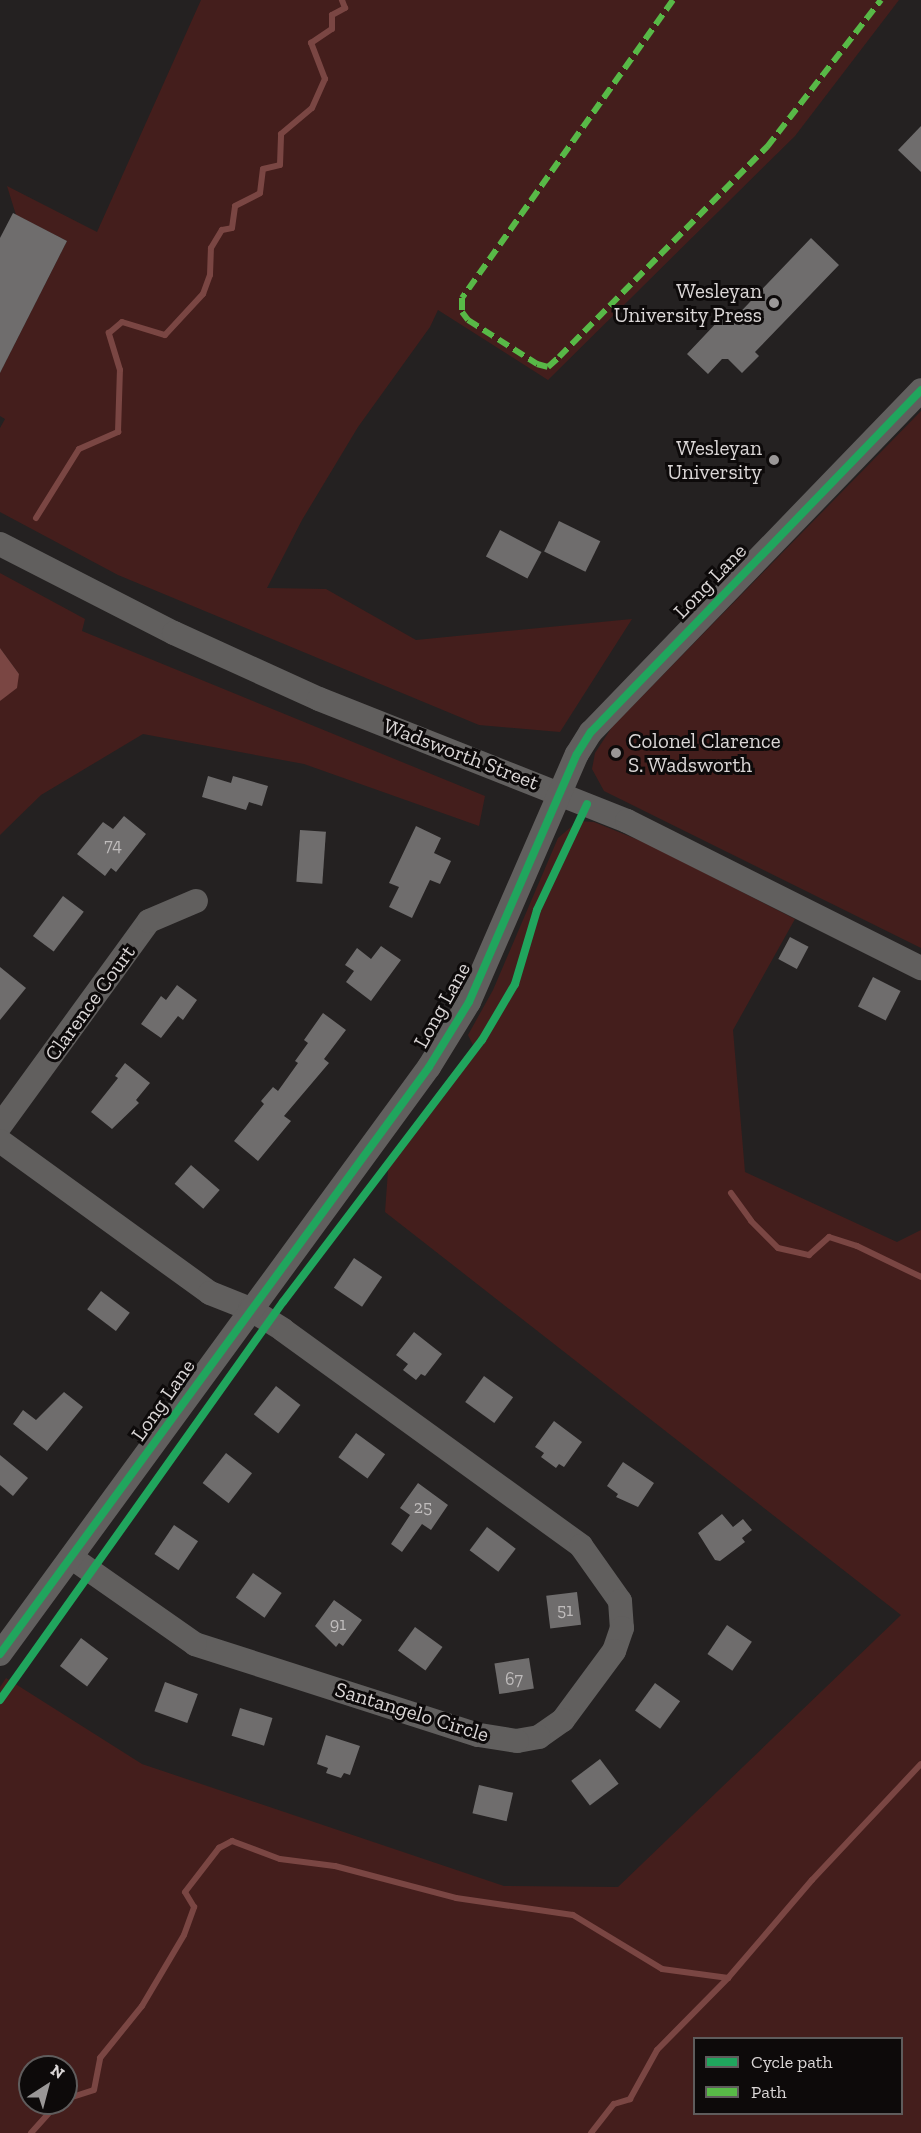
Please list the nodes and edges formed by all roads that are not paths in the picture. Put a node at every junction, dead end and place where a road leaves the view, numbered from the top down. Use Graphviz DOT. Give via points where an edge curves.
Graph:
graph roads {
  1 [pos="921,390"];
  2 [pos="0,544"];
  3 [pos="560,792"];
  4 [pos="196,901"];
  5 [pos="921,968"];
  6 [pos="0,1126"];
  7 [pos="0,1141"];
  8 [pos="250,1309"];
  9 [pos="72,1558"];
  10 [pos="0,1654"];
  1 -- 3 [label="street, Long Lane" via="605,715 577,754"];
  2 -- 3 [label="street, Wadsworth Street" via="174,633 319,699"];
  3 -- 5 [label="street, Wadsworth Street" via="692,851"];
  3 -- 8 [label="street, Long Lane" via="469,1002 429,1067"];
  4 -- 6 [label="street, Clarence Court" via="149,921"];
  7 -- 8 [label="street" via="210,1293"];
  8 -- 9 [label="street, Long Lane"];
  8 -- 9 [label="street, Santangelo Circle" via="581,1546 620,1601 622,1628 614,1651 563,1720 538,1737 517,1741 478,1735 195,1644"];
  9 -- 10 [label="street, Long Lane"];
}
